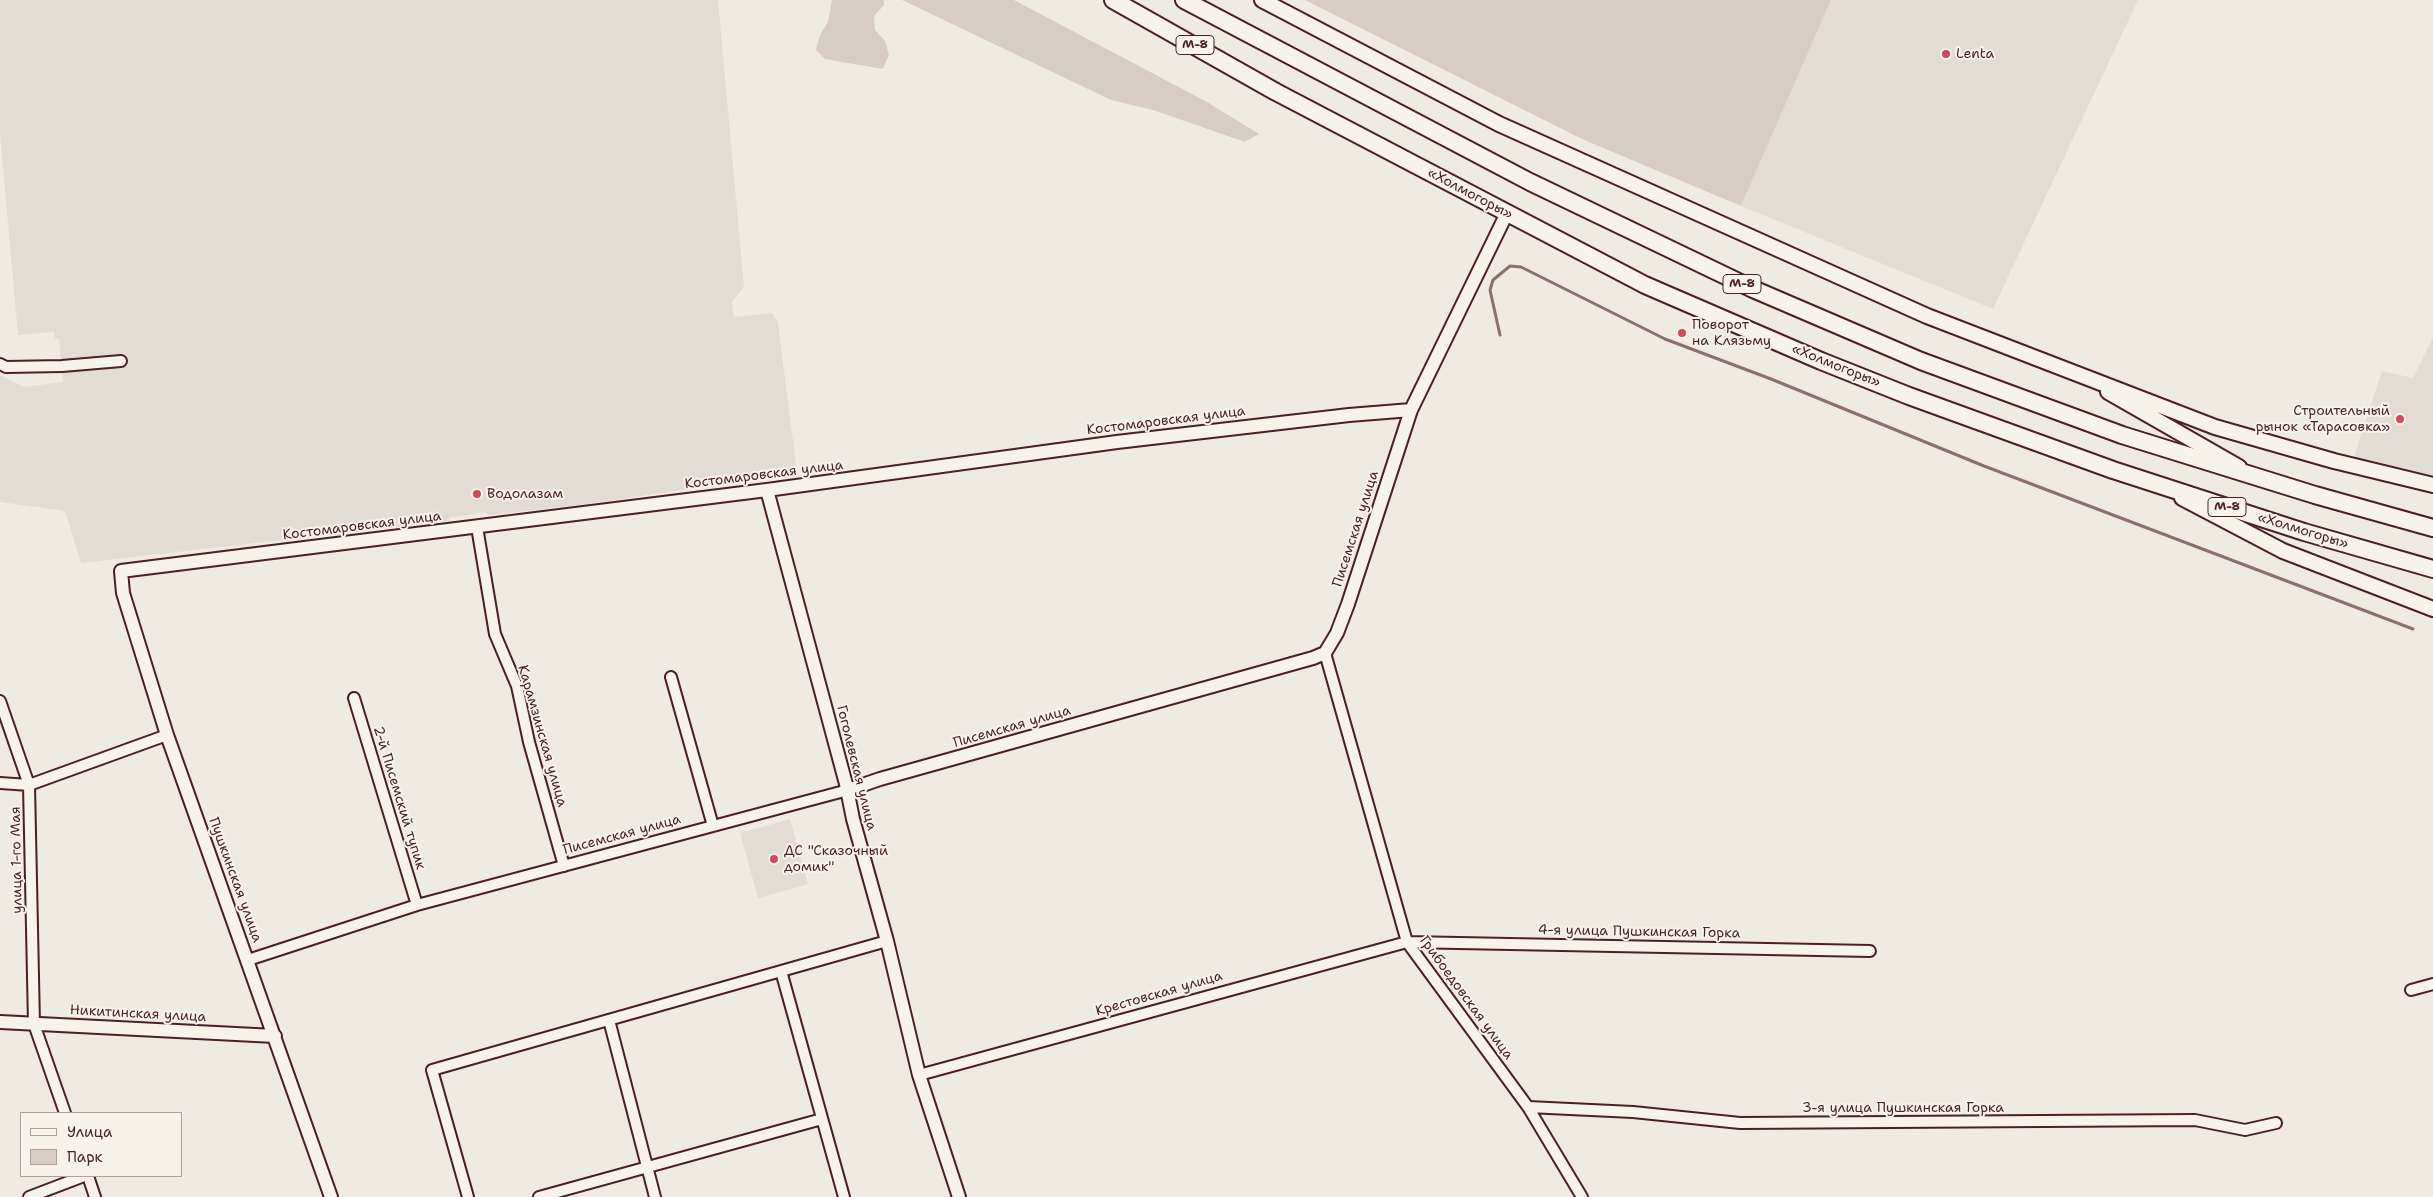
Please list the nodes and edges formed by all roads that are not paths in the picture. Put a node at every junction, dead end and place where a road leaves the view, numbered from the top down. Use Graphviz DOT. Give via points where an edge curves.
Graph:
graph roads {
  1 [pos="1113,0"];
  2 [pos="1262,0"];
  3 [pos="1189,2"];
  4 [pos="1507,213"];
  5 [pos="121,361"];
  6 [pos="0,364"];
  7 [pos="2079,375"];
  8 [pos="1411,410"];
  9 [pos="2255,476"];
  10 [pos="2150,481"];
  11 [pos="2433,485"];
  12 [pos="767,490"];
  13 [pos="477,527"];
  14 [pos="2433,528"];
  15 [pos="2433,569"];
  16 [pos="121,571"];
  17 [pos="2433,609"];
  18 [pos="1325,653"];
  19 [pos="671,677"];
  20 [pos="354,698"];
  21 [pos="0,701"];
  22 [pos="167,735"];
  23 [pos="0,783"];
  24 [pos="30,785"];
  25 [pos="848,790"];
  26 [pos="713,826"];
  27 [pos="564,866"];
  28 [pos="417,905"];
  29 [pos="887,941"];
  30 [pos="1407,942"];
  31 [pos="1870,951"];
  32 [pos="248,960"];
  33 [pos="781,971"];
  34 [pos="2433,984"];
  35 [pos="2411,990"];
  36 [pos="609,1020"];
  37 [pos="0,1022"];
  38 [pos="34,1024"];
  39 [pos="275,1036"];
  40 [pos="919,1075"];
  41 [pos="1528,1107"];
  42 [pos="65,1112"];
  43 [pos="822,1119"];
  44 [pos="2276,1123"];
  45 [pos="647,1167"];
  46 [pos="83,1177"];
  47 [pos="86,1177"];
  48 [pos="1581,1196"];
  49 [pos="29,1197"];
  50 [pos="95,1197"];
  51 [pos="331,1197"];
  52 [pos="468,1197"];
  53 [pos="539,1197"];
  54 [pos="655,1197"];
  55 [pos="844,1197"];
  56 [pos="959,1197"];
  57 [pos="1569,1197"];
  1 -- 4 [label="highway, «Холмогоры» / М-8" via="1276,92"];
  2 -- 7 [label="main road" via="1499,124 1655,196 1927,316"];
  3 -- 9 [label="highway, М-8" via="1530,182 1753,289 1921,362 2122,435"];
  4 -- 8 [label="street, Писемская улица"];
  4 -- 10 [label="highway, «Холмогоры» / М-8" via="1645,285 1821,361 1909,396"];
  5 -- 6 [label="street" via="6,368"];
  7 -- 9 [label="main road"];
  7 -- 11 [label="main road" via="2246,436"];
  8 -- 12 [label="street, Костомаровская улица" via="1117,442"];
  8 -- 18 [label="street, Писемская улица" via="1348,604"];
  9 -- 14 [label="highway, М-8"];
  10 -- 15 [label="highway, «Холмогоры» / М-8" via="2304,532"];
  10 -- 17 [label="main road" via="2283,551"];
  12 -- 13 [label="street, Костомаровская улица"];
  12 -- 25 [label="street, Гоголевская улица"];
  13 -- 16 [label="street, Костомаровская улица"];
  13 -- 27 [label="street, Карамзинская улица" via="495,634 517,686 529,742"];
  16 -- 22 [label="street, Пушкинская улица" via="123,593"];
  18 -- 25 [label="street, Писемская улица"];
  18 -- 30 [label="street, Грибоедовская улица"];
  19 -- 26 [label="street"];
  20 -- 28 [label="street, 2-й Писемский тупик"];
  21 -- 24 [label="street, улица 1-го Мая"];
  22 -- 24 [label="street"];
  22 -- 32 [label="street, Пушкинская улица"];
  23 -- 24 [label="street"];
  24 -- 38 [label="street, улица 1-го Мая"];
  25 -- 26 [label="street, Писемская улица"];
  25 -- 29 [label="street, Гоголевская улица"];
  26 -- 27 [label="street, Писемская улица"];
  27 -- 28 [label="street, Писемская улица"];
  28 -- 32 [label="street, Писемская улица"];
  29 -- 33 [label="street"];
  29 -- 40 [label="street, Гоголевская улица"];
  30 -- 31 [label="street, 4-я улица Пушкинская Горка"];
  30 -- 40 [label="street, Крестовская улица"];
  30 -- 41 [label="street, Грибоедовская улица"];
  32 -- 39 [label="street, Пушкинская улица"];
  33 -- 36 [label="street"];
  33 -- 43 [label="street"];
  34 -- 35 [label="street"];
  36 -- 45 [label="street"];
  36 -- 52 [label="street" via="432,1070"];
  37 -- 38 [label="street, Никитинская улица"];
  38 -- 39 [label="street, Никитинская улица"];
  38 -- 42 [label="street, улица 1-го Мая"];
  39 -- 51 [label="street, Пушкинская улица"];
  40 -- 56 [label="street, Гоголевская улица"];
  41 -- 44 [label="street, 3-я улица Пушкинская Горка" via="1633,1112 1740,1123 2196,1120 2245,1130"];
  41 -- 48 [label="street, Грибоедовская улица"];
  43 -- 45 [label="street"];
  43 -- 55 [label="street"];
  45 -- 53 [label="street"];
  45 -- 54 [label="street"];
  46 -- 49 [label="street"];
  47 -- 50 [label="street"];
  48 -- 57 [label="street"];
}
